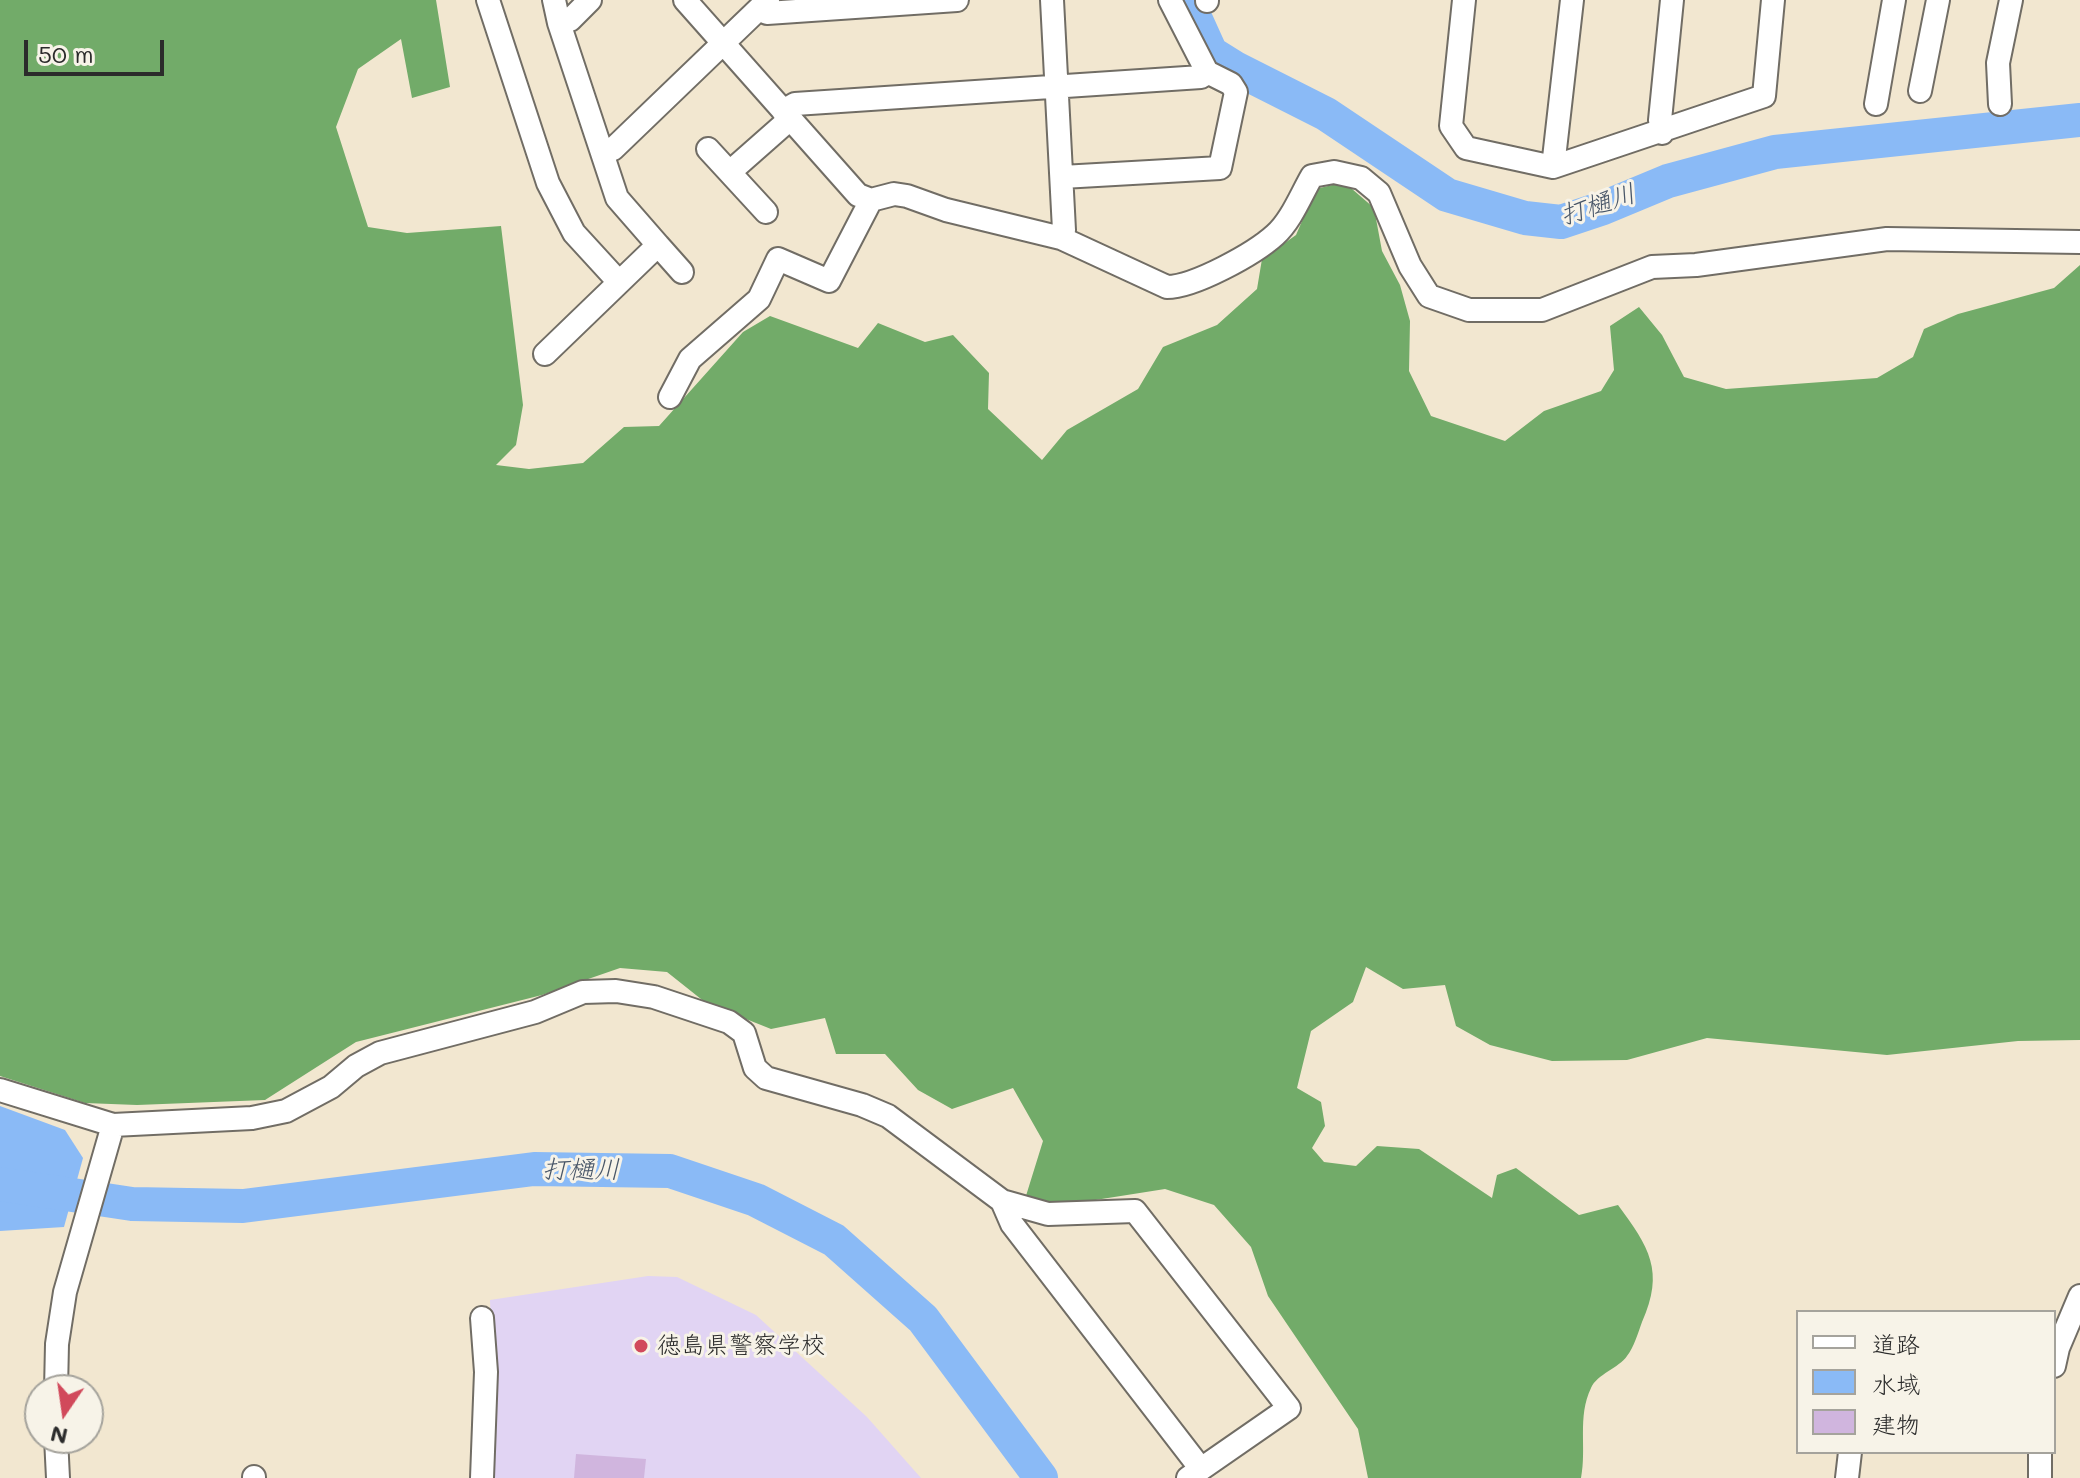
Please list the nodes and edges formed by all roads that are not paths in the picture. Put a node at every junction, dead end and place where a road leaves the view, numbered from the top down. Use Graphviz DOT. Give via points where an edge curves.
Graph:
graph roads {
  1 [pos="488,0"];
  2 [pos="554,0"];
  3 [pos="590,0"];
  4 [pos="685,0"];
  5 [pos="957,0"];
  6 [pos="1052,0"];
  7 [pos="1170,0"];
  8 [pos="1464,0"];
  9 [pos="1572,0"];
  10 [pos="1672,0"];
  11 [pos="1773,0"];
  12 [pos="1894,0"];
  13 [pos="1938,0"];
  14 [pos="2011,0"];
  15 [pos="763,4"];
  16 [pos="559,23"];
  17 [pos="725,41"];
  18 [pos="1207,72"];
  19 [pos="1057,86"];
  20 [pos="1920,91"];
  21 [pos="1876,104"];
  22 [pos="2000,104"];
  23 [pos="787,115"];
  24 [pos="1662,133"];
  25 [pos="708,149"];
  26 [pos="604,152"];
  27 [pos="1553,167"];
  28 [pos="731,171"];
  29 [pos="1062,177"];
  30 [pos="871,200"];
  31 [pos="766,212"];
  32 [pos="1061,238"];
  33 [pos="2080,242"];
  34 [pos="658,245"];
  35 [pos="682,272"];
  36 [pos="618,281"];
  37 [pos="545,354"];
  38 [pos="670,397"];
  39 [pos="0,1090"];
  40 [pos="113,1125"];
  41 [pos="1002,1201"];
  42 [pos="2080,1296"];
  43 [pos="482,1318"];
  44 [pos="2064,1355"];
  45 [pos="56,1374"];
  46 [pos="57,1454"];
  47 [pos="1850,1454"];
  48 [pos="2040,1454"];
  49 [pos="1194,1473"];
  50 [pos="58,1478"];
  51 [pos="482,1478"];
  52 [pos="1847,1478"];
  53 [pos="2040,1478"];
  1 -- 36 [label="street" via="548,183 574,233"];
  2 -- 16 [label="street"];
  3 -- 16 [label="street" via="570,20"];
  4 -- 17 [label="street"];
  5 -- 15 [label="street" via="767,13"];
  6 -- 19 [label="street"];
  7 -- 18 [label="street"];
  8 -- 27 [label="street" via="1451,126 1466,148"];
  9 -- 27 [label="street"];
  10 -- 24 [label="street"];
  11 -- 24 [label="street" via="1764,96"];
  12 -- 21 [label="street"];
  13 -- 20 [label="street"];
  14 -- 22 [label="street" via="1998,63"];
  15 -- 17 [label="street"];
  16 -- 26 [label="street"];
  17 -- 23 [label="street"];
  17 -- 26 [label="street"];
  18 -- 19 [label="street" via="1201,77"];
  18 -- 29 [label="street" via="1236,92 1220,168"];
  19 -- 23 [label="street" via="795,104"];
  19 -- 29 [label="street"];
  23 -- 28 [label="street"];
  23 -- 30 [label="street" via="858,195"];
  24 -- 27 [label="street"];
  25 -- 28 [label="street"];
  26 -- 34 [label="street" via="617,198"];
  28 -- 31 [label="street"];
  29 -- 32 [label="street"];
  30 -- 32 [label="street" via="907,196"];
  30 -- 38 [label="street" via="829,281 778,259 759,299 690,359"];
  32 -- 33 [label="street" via="1167,287 1182,287 1277,234 1312,176 1334,172 1361,178 1379,193 1429,296 1469,310 1507,313 1542,310 1652,267 1887,239"];
  34 -- 35 [label="street"];
  34 -- 36 [label="street"];
  36 -- 37 [label="street"];
  39 -- 40 [label="street"];
  40 -- 41 [label="street" via="252,1118 286,1111 380,1053 535,1012 583,992 616,991 654,997 729,1022 744,1033 755,1068 766,1078 888,1116"];
  40 -- 45 [label="street" via="65,1292"];
  41 -- 49 [label="street" via="1012,1224"];
  41 -- 49 [label="street" via="1048,1214 1135,1211 1289,1408"];
  42 -- 44 [label="street"];
  43 -- 51 [label="street"];
  46 -- 50 [label="street"];
  47 -- 52 [label="street"];
  48 -- 53 [label="street"];
}
